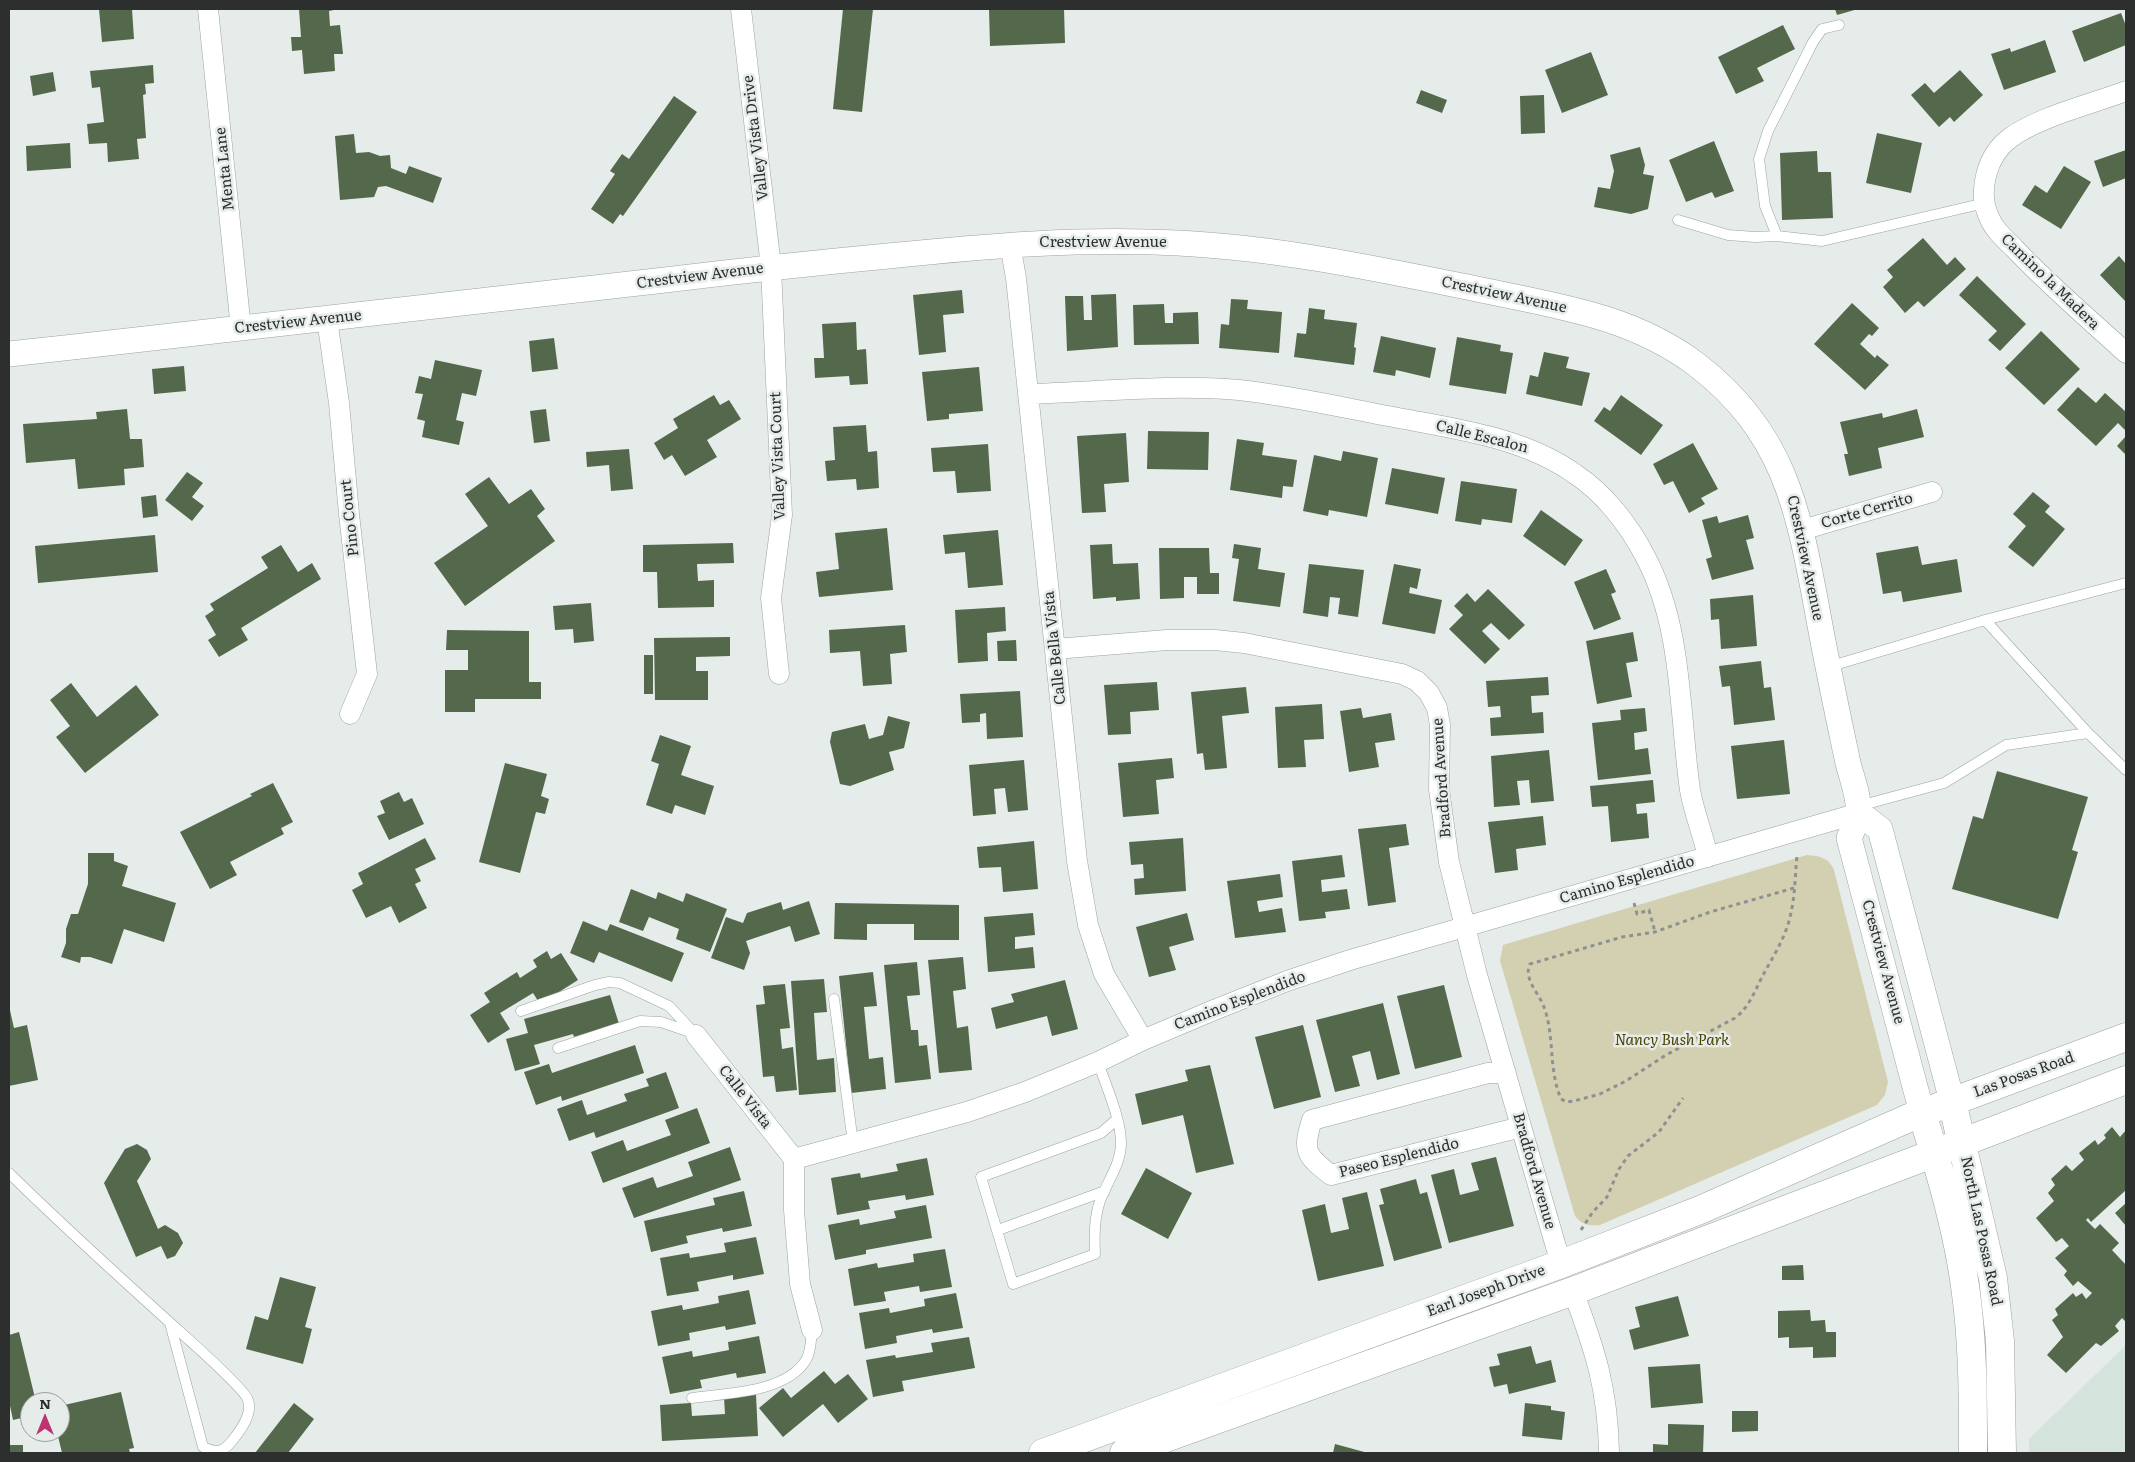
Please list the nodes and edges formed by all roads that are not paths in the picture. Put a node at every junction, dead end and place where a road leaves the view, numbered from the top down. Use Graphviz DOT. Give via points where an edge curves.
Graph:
graph roads {
  1 [pos="208,9"];
  2 [pos="740,9"];
  3 [pos="1839,25"];
  4 [pos="2126,91"];
  5 [pos="1985,203"];
  6 [pos="1678,220"];
  7 [pos="1777,236"];
  8 [pos="1010,244"];
  9 [pos="771,267"];
  10 [pos="327,319"];
  11 [pos="241,329"];
  12 [pos="2126,353"];
  13 [pos="9,354"];
  14 [pos="1028,394"];
  15 [pos="1932,492"];
  16 [pos="1802,530"];
  17 [pos="2126,584"];
  18 [pos="1985,620"];
  19 [pos="1055,649"];
  20 [pos="1827,667"];
  21 [pos="779,674"];
  22 [pos="350,714"];
  23 [pos="2088,733"];
  24 [pos="2126,770"];
  25 [pos="1859,810"];
  26 [pos="1708,857"];
  27 [pos="1466,927"];
  28 [pos="834,999"];
  29 [pos="521,1011"];
  30 [pos="696,1035"];
  31 [pos="2126,1037"];
  32 [pos="1143,1040"];
  33 [pos="558,1048"];
  34 [pos="1098,1062"];
  35 [pos="1506,1073"];
  36 [pos="2126,1080"];
  37 [pos="1952,1101"];
  38 [pos="1922,1113"];
  39 [pos="1116,1120"];
  40 [pos="1521,1127"];
  41 [pos="1963,1142"];
  42 [pos="853,1143"];
  43 [pos="1934,1153"];
  44 [pos="794,1159"];
  45 [pos="9,1173"];
  46 [pos="1104,1191"];
  47 [pos="998,1230"];
  48 [pos="1561,1264"];
  49 [pos="1573,1291"];
  50 [pos="170,1323"];
  51 [pos="812,1330"];
  52 [pos="692,1398"];
  53 [pos="1043,1453"];
  54 [pos="1124,1453"];
  55 [pos="1609,1453"];
  56 [pos="1973,1453"];
  57 [pos="2002,1453"];
  1 -- 11 [label="street, Menta Lane"];
  2 -- 9 [label="street, Valley Vista Drive"];
  3 -- 7 [label="lane" via="1822,28 1813,42 1768,131 1759,159 1765,206"];
  4 -- 5 [label="street, Camino la Madera" via="2034,124 2010,138 2001,146 1986,173"];
  5 -- 7 [label="lane" via="1822,241"];
  5 -- 12 [label="street, Camino la Madera" via="1988,216 2001,235"];
  6 -- 7 [label="lane" via="1728,235"];
  8 -- 9 [label="street, Crestview Avenue"];
  8 -- 14 [label="street, Calle Bella Vista"];
  8 -- 16 [label="street, Crestview Avenue" via="1146,242 1276,252 1365,266 1583,312 1628,325 1695,364 1739,405 1780,468"];
  9 -- 10 [label="street, Crestview Avenue"];
  9 -- 21 [label="street, Valley Vista Court" via="782,515 771,598"];
  10 -- 11 [label="street, Crestview Avenue"];
  10 -- 22 [label="street, Pino Court" via="339,403 367,674"];
  11 -- 13 [label="street, Crestview Avenue"];
  14 -- 19 [label="street, Calle Bella Vista"];
  14 -- 26 [label="street, Calle Escalon" via="1136,389 1255,393 1452,428 1522,446 1575,473 1610,505 1631,534 1645,556 1661,593 1677,667 1691,794"];
  15 -- 16 [label="street, Corte Cerrito"];
  16 -- 20 [label="street, Crestview Avenue"];
  17 -- 18 [label="lane"];
  18 -- 20 [label="lane"];
  18 -- 23 [label="lane"];
  19 -- 27 [label="street, Bradford Avenue" via="1167,640 1215,640 1402,674 1417,681 1437,708 1442,819"];
  19 -- 32 [label="street, Calle Bella Vista" via="1077,861 1088,925 1104,974"];
  20 -- 25 [label="street, Crestview Avenue"];
  23 -- 24 [label="lane"];
  23 -- 25 [label="lane" via="2006,746 1944,783"];
  25 -- 26 [label="street, Camino Esplendido"];
  25 -- 37 [label="street, Crestview Avenue" via="1880,829"];
  25 -- 38 [label="street, Crestview Avenue" via="1849,838"];
  26 -- 27 [label="street, Camino Esplendido"];
  27 -- 32 [label="street, Camino Esplendido" via="1287,981"];
  27 -- 35 [label="street, Bradford Avenue"];
  28 -- 42 [label="lane"];
  29 -- 30 [label="lane" via="595,985 620,983 669,1006"];
  30 -- 33 [label="lane" via="661,1022 640,1021"];
  30 -- 44 [label="street, Calle Vista"];
  31 -- 37 [label="main road, Las Posas Road"];
  32 -- 34 [label="street, Camino Esplendido"];
  34 -- 39 [label="lane"];
  34 -- 42 [label="street, Camino Esplendido" via="967,1112"];
  35 -- 40 [label="street, Bradford Avenue"];
  35 -- 40 [label="street, Paseo Esplendido" via="1488,1073 1312,1120 1305,1143 1313,1161 1332,1175"];
  36 -- 41 [label="main road"];
  37 -- 38 [label="main road, Las Posas Road"];
  37 -- 41 [label="main road, North Las Posas Road"];
  38 -- 43 [label="main road, North Las Posas Road"];
  38 -- 48 [label="main road, Earl Joseph Drive" via="1700,1210"];
  39 -- 46 [label="lane" via="1121,1144 1118,1160"];
  39 -- 47 [label="lane" via="1101,1133 981,1177"];
  40 -- 48 [label="street, Bradford Avenue"];
  41 -- 43 [label="main road"];
  41 -- 57 [label="main road, North Las Posas Road" via="1998,1309"];
  42 -- 44 [label="street, Camino Esplendido"];
  43 -- 49 [label="main road, Earl Joseph Drive"];
  43 -- 56 [label="main road, North Las Posas Road" via="1965,1284 1972,1360"];
  44 -- 51 [label="street" via="800,1284"];
  45 -- 50 [label="lane"];
  46 -- 47 [label="lane"];
  46 -- 47 [label="lane" via="1094,1230 1095,1254 1086,1258 1013,1284"];
  48 -- 53 [label="main road, Earl Joseph Drive"];
  49 -- 54 [label="main road, Earl Joseph Drive"];
  49 -- 55 [label="street" via="1599,1366 1608,1422"];
  50 -- 50 [label="lane" via="248,1398 250,1408 241,1430 224,1449 214,1452 203,1447"];
  51 -- 52 [label="lane" via="807,1359 779,1382 756,1389"];
}
